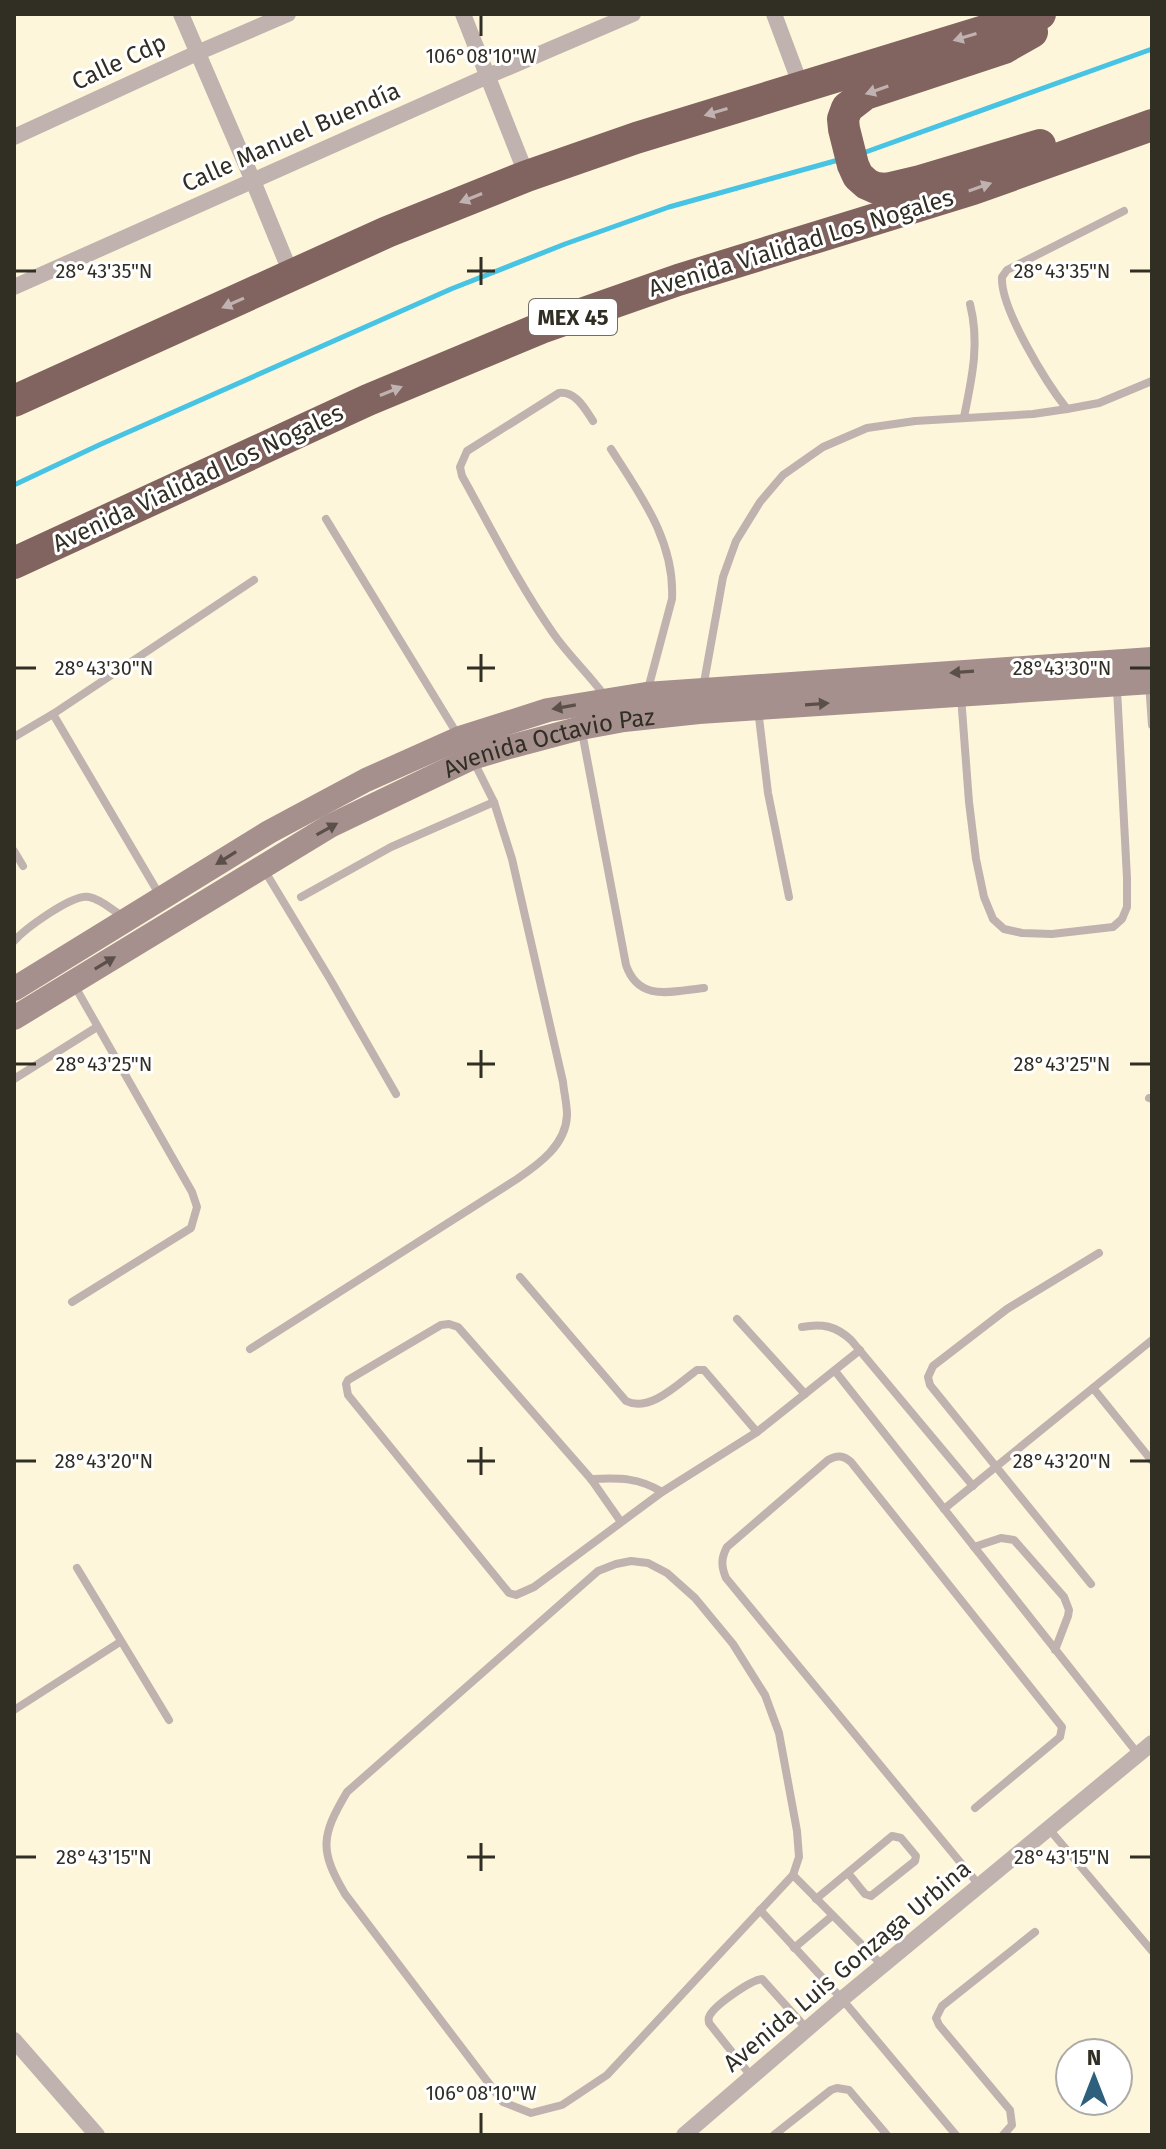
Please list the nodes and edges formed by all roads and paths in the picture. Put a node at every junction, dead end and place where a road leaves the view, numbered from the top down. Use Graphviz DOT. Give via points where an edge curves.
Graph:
graph roads {
  1 [pos="181,14"];
  2 [pos="288,14"];
  3 [pos="463,14"];
  4 [pos="633,14"];
  5 [pos="774,14"];
  6 [pos="1040,14"];
  7 [pos="1047,14"];
  8 [pos="197,53"];
  9 [pos="488,76"];
  10 [pos="801,86"];
  11 [pos="1144,128"];
  12 [pos="14,137"];
  13 [pos="527,176"];
  14 [pos="253,181"];
  15 [pos="1124,211"];
  16 [pos="292,276"];
  17 [pos="14,287"];
  18 [pos="970,304"];
  19 [pos="1152,381"];
  20 [pos="14,401"];
  21 [pos="1067,409"];
  22 [pos="964,417"];
  23 [pos="593,421"];
  24 [pos="611,449"];
  25 [pos="326,519"];
  26 [pos="14,563"];
  27 [pos="254,580"];
  28 [pos="1151,674"];
  29 [pos="1117,684"];
  30 [pos="646,694"];
  31 [pos="961,695"];
  32 [pos="607,699"];
  33 [pos="701,702"];
  34 [pos="758,708"];
  35 [pos="53,714"];
  36 [pos="1152,723"];
  37 [pos="581,728"];
  38 [pos="14,737"];
  39 [pos="466,748"];
  40 [pos="494,802"];
  41 [pos="14,851"];
  42 [pos="23,866"];
  43 [pos="262,868"];
  44 [pos="301,897"];
  45 [pos="789,897"];
  46 [pos="161,899"];
  47 [pos="127,919"];
  48 [pos="14,941"];
  49 [pos="17,983"];
  50 [pos="72,983"];
  51 [pos="704,988"];
  52 [pos="14,1018"];
  53 [pos="97,1027"];
  54 [pos="14,1079"];
  55 [pos="396,1094"];
  56 [pos="1099,1253"];
  57 [pos="520,1277"];
  58 [pos="72,1302"];
  59 [pos="737,1319"];
  60 [pos="802,1327"];
  61 [pos="1152,1340"];
  62 [pos="250,1349"];
  63 [pos="860,1350"];
  64 [pos="835,1371"];
  65 [pos="1093,1388"];
  66 [pos="805,1394"];
  67 [pos="757,1432"];
  68 [pos="1152,1461"];
  69 [pos="996,1467"];
  70 [pos="591,1479"];
  71 [pos="973,1486"];
  72 [pos="662,1492"];
  73 [pos="944,1509"];
  74 [pos="621,1522"];
  75 [pos="974,1547"];
  76 [pos="77,1568"];
  77 [pos="1091,1584"];
  78 [pos="120,1642"];
  79 [pos="1055,1650"];
  80 [pos="14,1710"];
  81 [pos="169,1720"];
  82 [pos="1152,1743"];
  83 [pos="1138,1754"];
  84 [pos="975,1808"];
  85 [pos="1049,1829"];
  86 [pos="848,1873"];
  87 [pos="793,1875"];
  88 [pos="979,1886"];
  89 [pos="816,1899"];
  90 [pos="760,1910"];
  91 [pos="832,1916"];
  92 [pos="1035,1932"];
  93 [pos="794,1948"];
  94 [pos="1152,1951"];
  95 [pos="883,1967"];
  96 [pos="842,1999"];
  97 [pos="807,2029"];
  98 [pos="14,2040"];
  99 [pos="752,2077"];
  100 [pos="97,2135"];
  101 [pos="684,2135"];
  102 [pos="774,2135"];
  103 [pos="887,2135"];
  104 [pos="956,2135"];
  105 [pos="1003,2135"];
  1 -- 8 [label="street"];
  2 -- 8 [label="street, Calle Cdp"];
  3 -- 9 [label="street"];
  4 -- 9 [label="street, Calle Manuel Buendía"];
  5 -- 10 [label="street"];
  6 -- 10 [label="highway, one-way"];
  7 -- 11 [label="highway, one-way" via="1023,39 1004,48 865,94 847,108 846,141 858,176 886,189 1030,147"];
  8 -- 12 [label="street, Calle Cdp"];
  8 -- 14 [label="street"];
  9 -- 13 [label="street"];
  9 -- 14 [label="street, Calle Manuel Buendía"];
  10 -- 13 [label="highway, one-way"];
  26 -- 11 [label="highway, Avenida Vialidad Los Nogales / MEX 45, one-way" via="368,400 541,328 973,189"];
  13 -- 16 [label="highway, one-way"];
  14 -- 16 [label="street"];
  14 -- 17 [label="street, Calle Manuel Buendía"];
  15 -- 21 [label="lane" via="1002,277 1004,295 1028,347"];
  16 -- 20 [label="highway, one-way"];
  18 -- 22 [label="lane" via="976,338"];
  19 -- 21 [label="lane" via="1099,403"];
  21 -- 22 [label="lane"];
  22 -- 33 [label="lane" via="867,428 823,447 783,475 736,541 723,577"];
  23 -- 32 [label="lane" via="571,394 559,393 467,451 460,467 528,594"];
  24 -- 30 [label="lane" via="657,524 670,560 672,599"];
  25 -- 39 [label="lane"];
  27 -- 35 [label="lane"];
  28 -- 29 [label="street, Avenida Octavio Paz"];
  28 -- 33 [label="street, Avenida Octavio Paz, one-way"];
  28 -- 36 [label="lane"];
  29 -- 31 [label="street, Avenida Octavio Paz"];
  29 -- 31 [label="lane" via="1127,907 1113,927 1052,934 1004,929 993,919 984,897"];
  30 -- 32 [label="street, Avenida Octavio Paz"];
  30 -- 33 [label="street, Avenida Octavio Paz"];
  34 -- 31 [label="street, Avenida Octavio Paz, one-way"];
  32 -- 39 [label="street, Avenida Octavio Paz, one-way" via="548,710"];
  33 -- 34 [label="street, Avenida Octavio Paz"];
  33 -- 37 [label="street, Avenida Octavio Paz"];
  34 -- 45 [label="lane"];
  35 -- 38 [label="lane"];
  35 -- 46 [label="lane"];
  37 -- 39 [label="street, Avenida Octavio Paz"];
  37 -- 51 [label="lane" via="630,978 649,991"];
  39 -- 40 [label="lane"];
  43 -- 39 [label="street, Avenida Octavio Paz, one-way"];
  39 -- 46 [label="street, Avenida Octavio Paz, one-way" via="366,780"];
  40 -- 44 [label="lane" via="391,847"];
  40 -- 62 [label="lane" via="563,1082 567,1118 559,1141 545,1160 517,1179"];
  41 -- 42 [label="lane"];
  50 -- 43 [label="street, Avenida Octavio Paz, one-way"];
  43 -- 55 [label="lane"];
  46 -- 47 [label="street, Avenida Octavio Paz"];
  47 -- 48 [label="lane" via="82,896"];
  47 -- 49 [label="street, Avenida Octavio Paz"];
  50 -- 52 [label="street, Avenida Octavio Paz"];
  50 -- 53 [label="lane"];
  53 -- 54 [label="lane"];
  53 -- 58 [label="lane" via="197,1207 191,1228"];
  56 -- 69 [label="lane" via="1007,1309 929,1371 930,1385"];
  57 -- 67 [label="lane" via="626,1401 648,1402 700,1369"];
  59 -- 66 [label="lane"];
  60 -- 63 [label="lane" via="830,1326"];
  61 -- 65 [label="lane"];
  63 -- 64 [label="lane"];
  63 -- 71 [label="lane"];
  64 -- 66 [label="lane"];
  64 -- 73 [label="lane"];
  65 -- 68 [label="lane"];
  65 -- 69 [label="lane"];
  66 -- 67 [label="lane"];
  67 -- 72 [label="lane"];
  69 -- 71 [label="lane"];
  69 -- 77 [label="lane"];
  70 -- 72 [label="lane" via="635,1480"];
  70 -- 74 [label="lane"];
  70 -- 74 [label="lane" via="458,1327 441,1325 346,1384 348,1395 509,1593 534,1587"];
  71 -- 73 [label="lane"];
  72 -- 74 [label="lane"];
  73 -- 75 [label="lane"];
  75 -- 79 [label="lane"];
  75 -- 79 [label="lane" via="1001,1538 1014,1540 1064,1597 1068,1616"];
  76 -- 78 [label="lane"];
  78 -- 80 [label="lane"];
  78 -- 81 [label="lane"];
  79 -- 83 [label="lane"];
  82 -- 83 [label="street, Avenida Luis Gonzaga Urbina"];
  83 -- 85 [label="street, Avenida Luis Gonzaga Urbina"];
  84 -- 88 [label="lane" via="1060,1737 1062,1727 851,1462 835,1456 727,1547 721,1567"];
  85 -- 88 [label="street, Avenida Luis Gonzaga Urbina"];
  85 -- 94 [label="lane"];
  86 -- 86 [label="lane" via="871,1896 916,1856 901,1838 892,1836"];
  86 -- 89 [label="lane"];
  87 -- 89 [label="lane"];
  87 -- 90 [label="lane"];
  87 -- 90 [label="lane" via="799,1857 797,1831 779,1733 765,1695 695,1598 667,1573 631,1561 598,1571 347,1792 325,1843 331,1870 345,1894 503,2102 531,2113 562,2105 607,2075"];
  88 -- 95 [label="street, Avenida Luis Gonzaga Urbina"];
  89 -- 91 [label="lane"];
  90 -- 93 [label="lane"];
  91 -- 93 [label="lane"];
  91 -- 95 [label="lane"];
  92 -- 105 [label="lane" via="942,2006 936,2018 1010,2110 1012,2125"];
  93 -- 96 [label="lane"];
  95 -- 96 [label="street, Avenida Luis Gonzaga Urbina"];
  96 -- 97 [label="street, Avenida Luis Gonzaga Urbina"];
  96 -- 104 [label="lane"];
  97 -- 99 [label="street, Avenida Luis Gonzaga Urbina"];
  97 -- 99 [label="lane" via="762,1979 718,2007 709,2023"];
  98 -- 100 [label="street"];
  99 -- 101 [label="street, Avenida Luis Gonzaga Urbina"];
  102 -- 103 [label="lane" via="837,2088 849,2090"];
}
